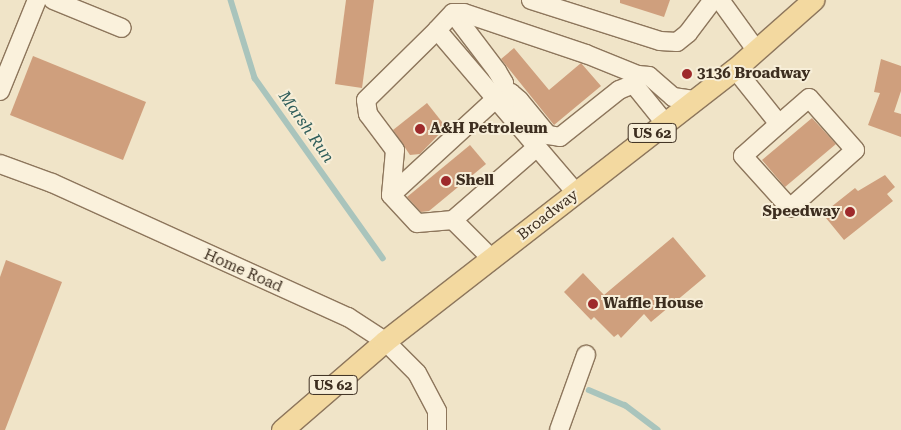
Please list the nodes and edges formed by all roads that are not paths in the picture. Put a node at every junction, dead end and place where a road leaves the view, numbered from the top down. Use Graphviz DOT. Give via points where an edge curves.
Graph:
graph roads {
  1 [pos="38,0"];
  2 [pos="53,0"];
  3 [pos="530,0"];
  4 [pos="713,0"];
  5 [pos="720,0"];
  6 [pos="813,0"];
  7 [pos="453,13"];
  8 [pos="122,28"];
  9 [pos="437,30"];
  10 [pos="756,50"];
  11 [pos="735,69"];
  12 [pos="636,79"];
  13 [pos="0,91"];
  14 [pos="499,97"];
  15 [pos="694,100"];
  16 [pos="665,123"];
  17 [pos="779,124"];
  18 [pos="537,147"];
  19 [pos="0,164"];
  20 [pos="576,193"];
  21 [pos="391,195"];
  22 [pos="453,220"];
  23 [pos="491,258"];
  24 [pos="385,341"];
  25 [pos="586,355"];
  26 [pos="282,430"];
  27 [pos="437,430"];
  28 [pos="559,430"];
  1 -- 13 [label="street"];
  2 -- 8 [label="street"];
  3 -- 4 [label="street" via="660,41 677,42 688,34"];
  5 -- 10 [label="street"];
  6 -- 10 [label="main road, Broadway / US 62"];
  7 -- 9 [label="street"];
  7 -- 12 [label="street" via="464,13 558,44"];
  7 -- 14 [label="street" via="497,70 504,83"];
  9 -- 14 [label="street"];
  9 -- 21 [label="street" via="366,100 368,114 395,150"];
  10 -- 11 [label="main road, Broadway / US 62"];
  11 -- 15 [label="main road, Broadway / US 62"];
  11 -- 17 [label="street"];
  12 -- 14 [label="street" via="560,137 548,135 511,93"];
  12 -- 15 [label="street" via="649,76 673,97"];
  12 -- 16 [label="street"];
  14 -- 18 [label="street"];
  14 -- 21 [label="street"];
  15 -- 16 [label="main road, Broadway / US 62"];
  16 -- 20 [label="main road, Broadway / US 62"];
  17 -- 17 [label="street" via="743,156 790,208 855,150 809,98"];
  18 -- 20 [label="street"];
  18 -- 22 [label="street"];
  19 -- 24 [label="street, Home Road" via="52,183 348,317"];
  20 -- 23 [label="main road, Broadway / US 62"];
  21 -- 22 [label="street" via="417,223"];
  22 -- 23 [label="street"];
  23 -- 24 [label="main road, Broadway / US 62"];
  24 -- 26 [label="main road, Broadway / US 62"];
  24 -- 27 [label="street, Home Road" via="417,372 427,389 437,411"];
  25 -- 28 [label="street"];
}
